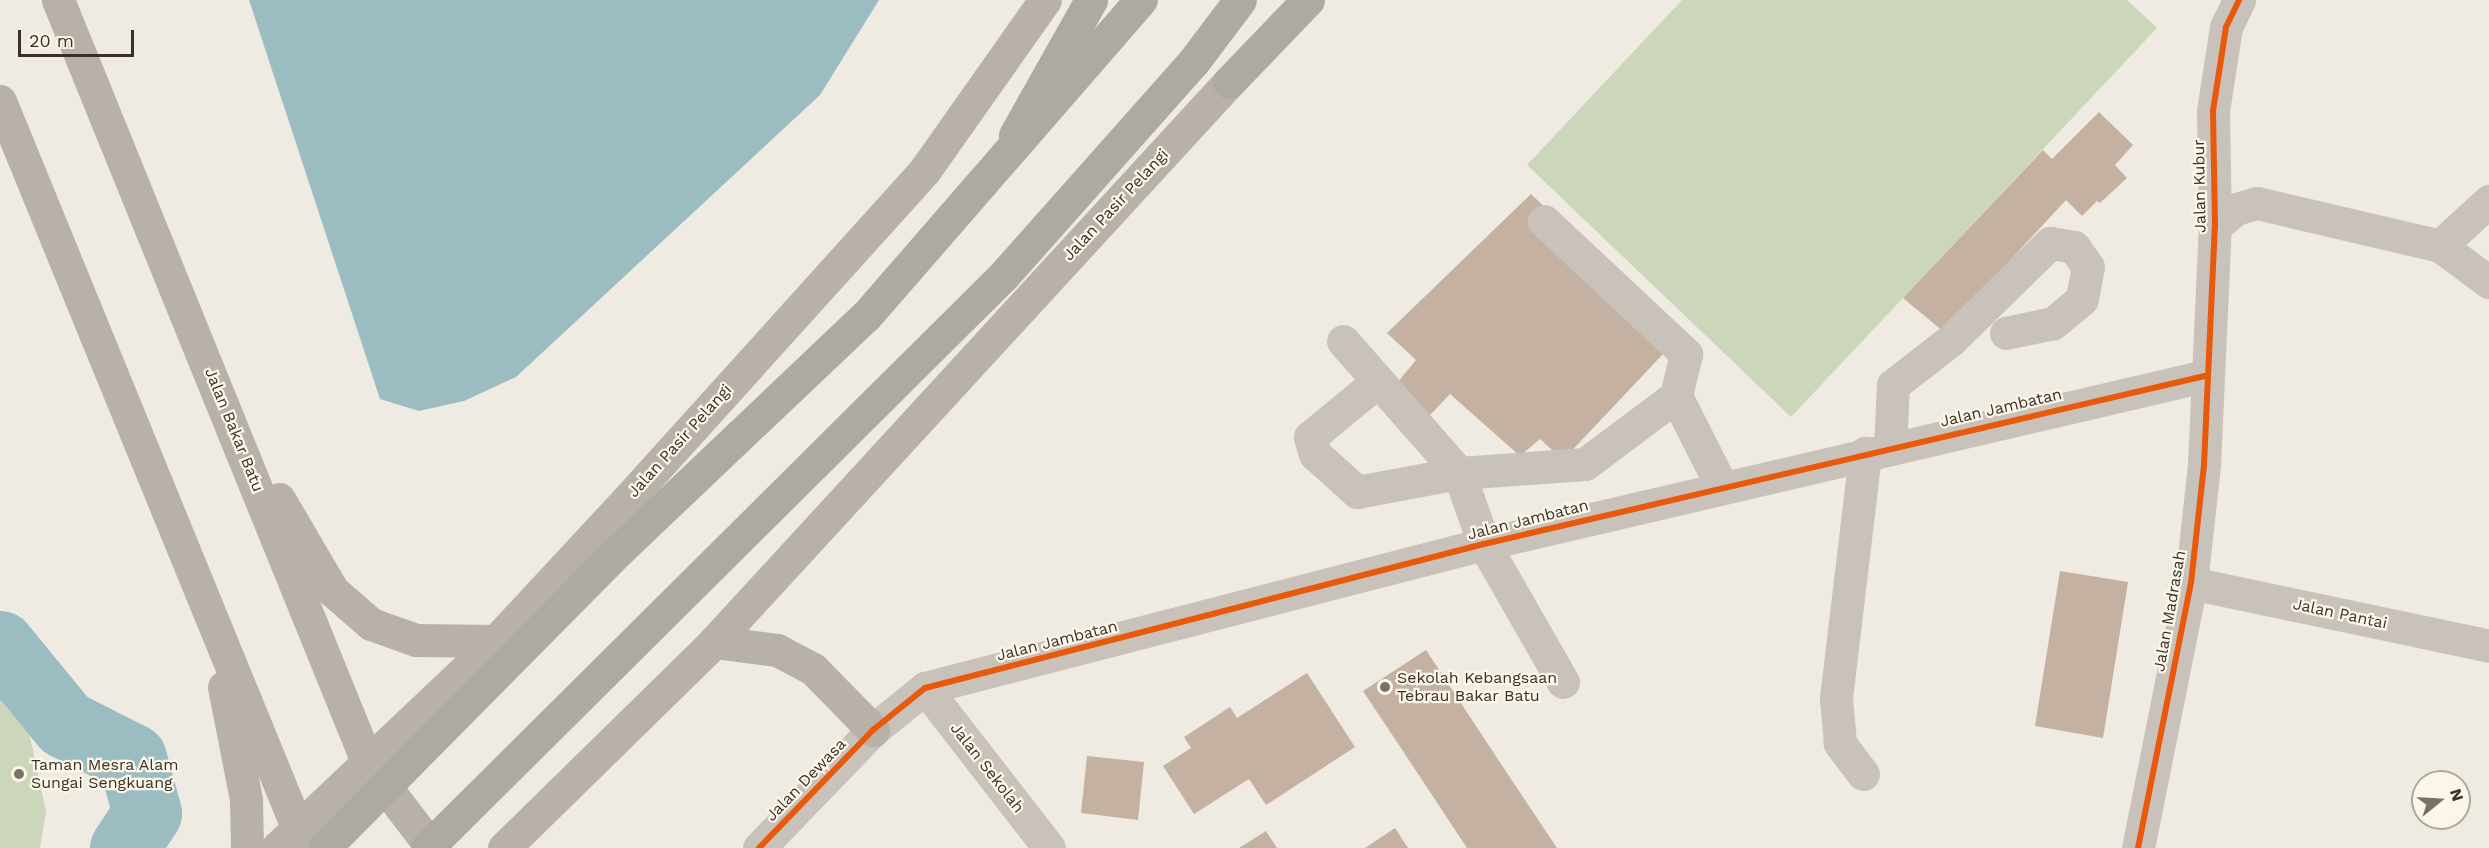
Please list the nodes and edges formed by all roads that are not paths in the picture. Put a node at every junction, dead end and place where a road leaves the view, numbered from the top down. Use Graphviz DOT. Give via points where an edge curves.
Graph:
graph roads {
  1 [pos="58,0"];
  2 [pos="1045,0"];
  3 [pos="1091,0"];
  4 [pos="1141,0"];
  5 [pos="1240,0"];
  6 [pos="1308,0"];
  7 [pos="2239,0"];
  8 [pos="1229,82"];
  9 [pos="0,101"];
  10 [pos="998,165"];
  11 [pos="2489,201"];
  12 [pos="1544,221"];
  13 [pos="2215,226"];
  14 [pos="2440,246"];
  15 [pos="2489,282"];
  16 [pos="2006,333"];
  17 [pos="1343,341"];
  18 [pos="2205,376"];
  19 [pos="1378,381"];
  20 [pos="1677,396"];
  21 [pos="227,409"];
  22 [pos="1878,450"];
  23 [pos="1459,473"];
  24 [pos="1722,487"];
  25 [pos="1484,544"];
  26 [pos="2191,583"];
  27 [pos="210,617"];
  28 [pos="496,641"];
  29 [pos="714,642"];
  30 [pos="2489,646"];
  31 [pos="1563,682"];
  32 [pos="925,688"];
  33 [pos="873,730"];
  34 [pos="368,764"];
  35 [pos="1863,774"];
  36 [pos="296,841"];
  37 [pos="247,848"];
  38 [pos="324,848"];
  39 [pos="427,848"];
  40 [pos="432,848"];
  41 [pos="504,848"];
  42 [pos="759,848"];
  43 [pos="1049,848"];
  44 [pos="2138,848"];
  1 -- 21 [label="main road, Jalan Bakar Batu"];
  2 -- 28 [label="main road, Jalan Pasir Pelangi" via="925,170"];
  3 -- 10 [label="highway, bridge"];
  4 -- 10 [label="highway, bridge"];
  5 -- 39 [label="highway, bridge" via="1194,61 1005,275"];
  6 -- 8 [label="highway"];
  7 -- 13 [label="street, Jalan Kubur" via="2226,27 2212,111"];
  8 -- 29 [label="main road, Jalan Pasir Pelangi"];
  9 -- 27 [label="main road"];
  10 -- 38 [label="highway, bridge" via="866,316 619,550"];
  11 -- 14 [label="street"];
  12 -- 20 [label="street" via="1686,354"];
  13 -- 14 [label="street" via="2236,209 2257,203"];
  13 -- 18 [label="street, Jalan Kubur"];
  14 -- 15 [label="street"];
  16 -- 22 [label="street" via="2053,323 2082,299 2088,267 2074,247 2050,243 1951,340 1893,386"];
  17 -- 19 [label="street"];
  18 -- 22 [label="street, Jalan Jambatan"];
  18 -- 26 [label="street, Jalan Madrasah" via="2204,465"];
  19 -- 23 [label="street"];
  19 -- 23 [label="street" via="1310,437 1315,454 1357,492"];
  20 -- 23 [label="street" via="1585,464"];
  20 -- 24 [label="street"];
  21 -- 28 [label="main road" via="333,591 351,609 397,636"];
  21 -- 34 [label="main road, Jalan Bakar Batu"];
  22 -- 24 [label="street, Jalan Jambatan"];
  22 -- 35 [label="street" via="1836,698 1840,742"];
  23 -- 25 [label="street"];
  24 -- 25 [label="street, Jalan Jambatan"];
  25 -- 31 [label="street"];
  25 -- 32 [label="street, Jalan Jambatan"];
  26 -- 30 [label="street, Jalan Pantai"];
  26 -- 44 [label="street, Jalan Madrasah"];
  27 -- 36 [label="main road"];
  27 -- 37 [label="main road" via="246,798"];
  28 -- 34 [label="main road, Jalan Pasir Pelangi"];
  29 -- 33 [label="main road" via="777,650 813,669"];
  29 -- 41 [label="main road, Jalan Pasir Pelangi"];
  32 -- 33 [label="street, Jalan Jambatan"];
  32 -- 43 [label="street, Jalan Sekolah"];
  33 -- 42 [label="street, Jalan Dewasa"];
  34 -- 36 [label="main road, Jalan Pasir Pelangi"];
  34 -- 40 [label="main road, Jalan Bakar Batu"];
}
